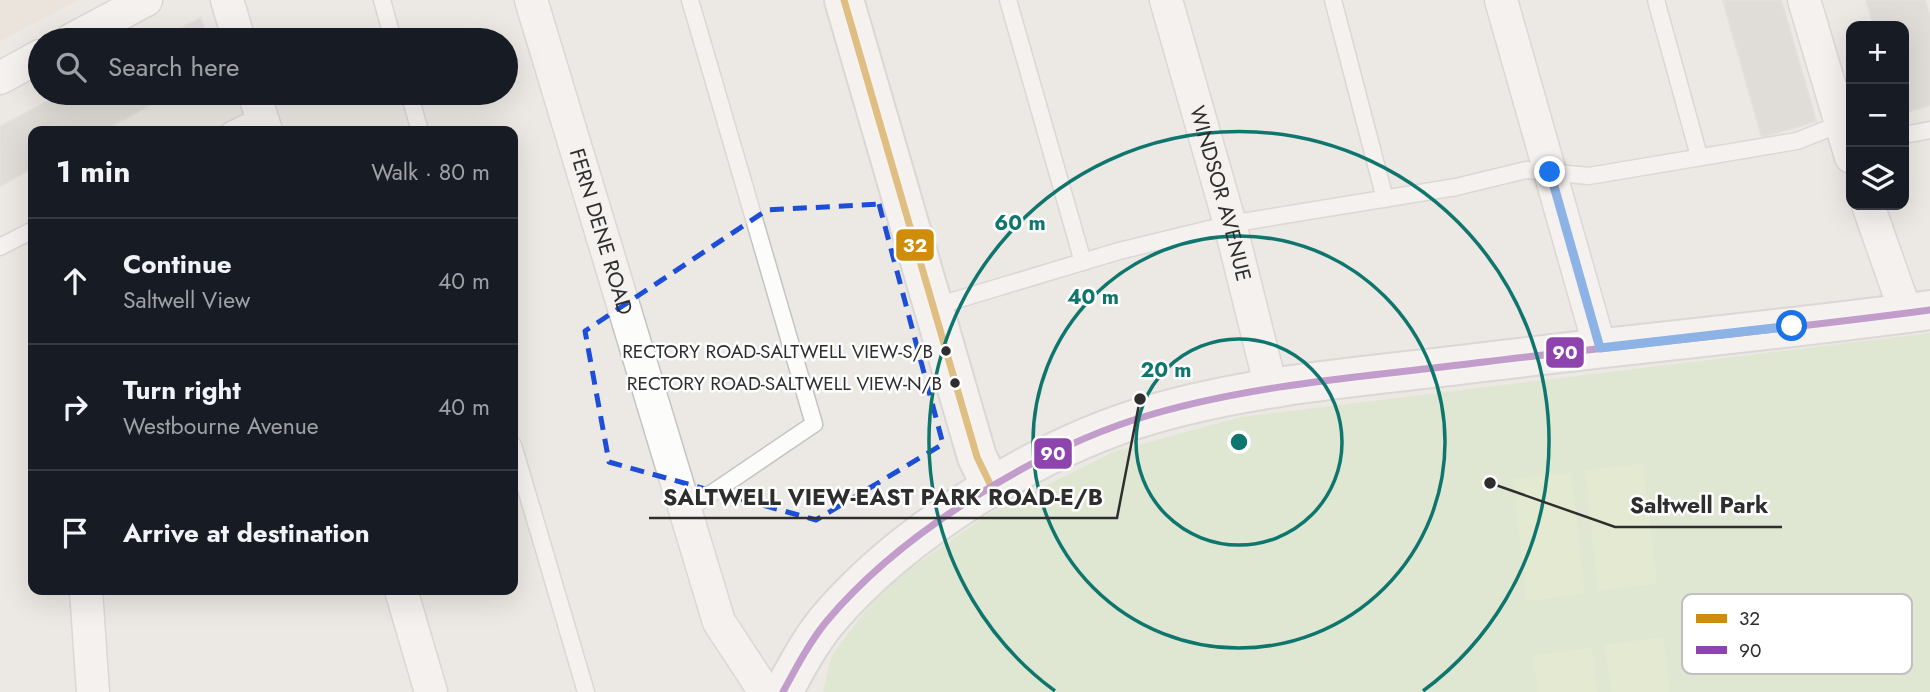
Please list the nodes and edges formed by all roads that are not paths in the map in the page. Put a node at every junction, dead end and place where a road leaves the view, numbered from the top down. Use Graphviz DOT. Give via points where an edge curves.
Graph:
graph roads {
  1 [pos="146,0"];
  2 [pos="227,0"];
  3 [pos="382,0"];
  4 [pos="531,0"];
  5 [pos="690,0"];
  6 [pos="844,0"];
  7 [pos="1008,0"];
  8 [pos="1167,0"];
  9 [pos="1333,0"];
  10 [pos="1502,0"];
  11 [pos="1656,0"];
  12 [pos="1804,0"];
  13 [pos="94,28"];
  14 [pos="235,28"];
  15 [pos="390,28"];
  16 [pos="28,63"];
  17 [pos="0,78"];
  18 [pos="412,105"];
  19 [pos="260,113"];
  20 [pos="1846,125"];
  21 [pos="238,126"];
  22 [pos="419,126"];
  23 [pos="1930,130"];
  24 [pos="1909,134"];
  25 [pos="1699,156"];
  26 [pos="1550,172"];
  27 [pos="1385,199"];
  28 [pos="1870,210"];
  29 [pos="1230,224"];
  30 [pos="28,233"];
  31 [pos="0,247"];
  32 [pos="1083,261"];
  33 [pos="933,307"];
  34 [pos="1918,312"];
  35 [pos="1600,348"];
  36 [pos="1271,388"];
  37 [pos="518,462"];
  38 [pos="992,488"];
  39 [pos="687,510"];
  40 [pos="86,595"];
  41 [pos="403,595"];
  42 [pos="93,692"];
  43 [pos="432,692"];
  44 [pos="586,692"];
  45 [pos="765,692"];
  46 [pos="783,692"];
  1 -- 13 [label="street"];
  2 -- 14 [label="street"];
  3 -- 15 [label="lane"];
  4 -- 39 [label="street, FERN DENE ROAD"];
  5 -- 39 [label="lane" via="814,424"];
  6 -- 33 [label="street"];
  7 -- 32 [label="lane"];
  8 -- 29 [label="street, WINDSOR AVENUE"];
  9 -- 27 [label="lane"];
  10 -- 26 [label="street"];
  11 -- 25 [label="lane"];
  12 -- 20 [label="street"];
  16 -- 17 [label="street"];
  18 -- 22 [label="lane"];
  19 -- 21 [label="lane"];
  20 -- 25 [label="lane" via="1797,141"];
  23 -- 24 [label="lane"];
  25 -- 26 [label="lane" via="1588,176"];
  26 -- 27 [label="lane" via="1526,170"];
  26 -- 35 [label="street"];
  27 -- 29 [label="lane"];
  28 -- 34 [label="street"];
  29 -- 32 [label="lane"];
  29 -- 36 [label="street, WINDSOR AVENUE"];
  30 -- 31 [label="lane"];
  32 -- 33 [label="lane"];
  33 -- 38 [label="street" via="977,457"];
  34 -- 35 [label="street"];
  35 -- 36 [label="street"];
  36 -- 38 [label="street" via="1141,418 1094,435"];
  37 -- 44 [label="lane"];
  38 -- 46 [label="street" via="917,536 855,591 825,624"];
  39 -- 45 [label="street, FERN DENE ROAD" via="719,622"];
  40 -- 42 [label="street"];
  41 -- 43 [label="street"];
}
